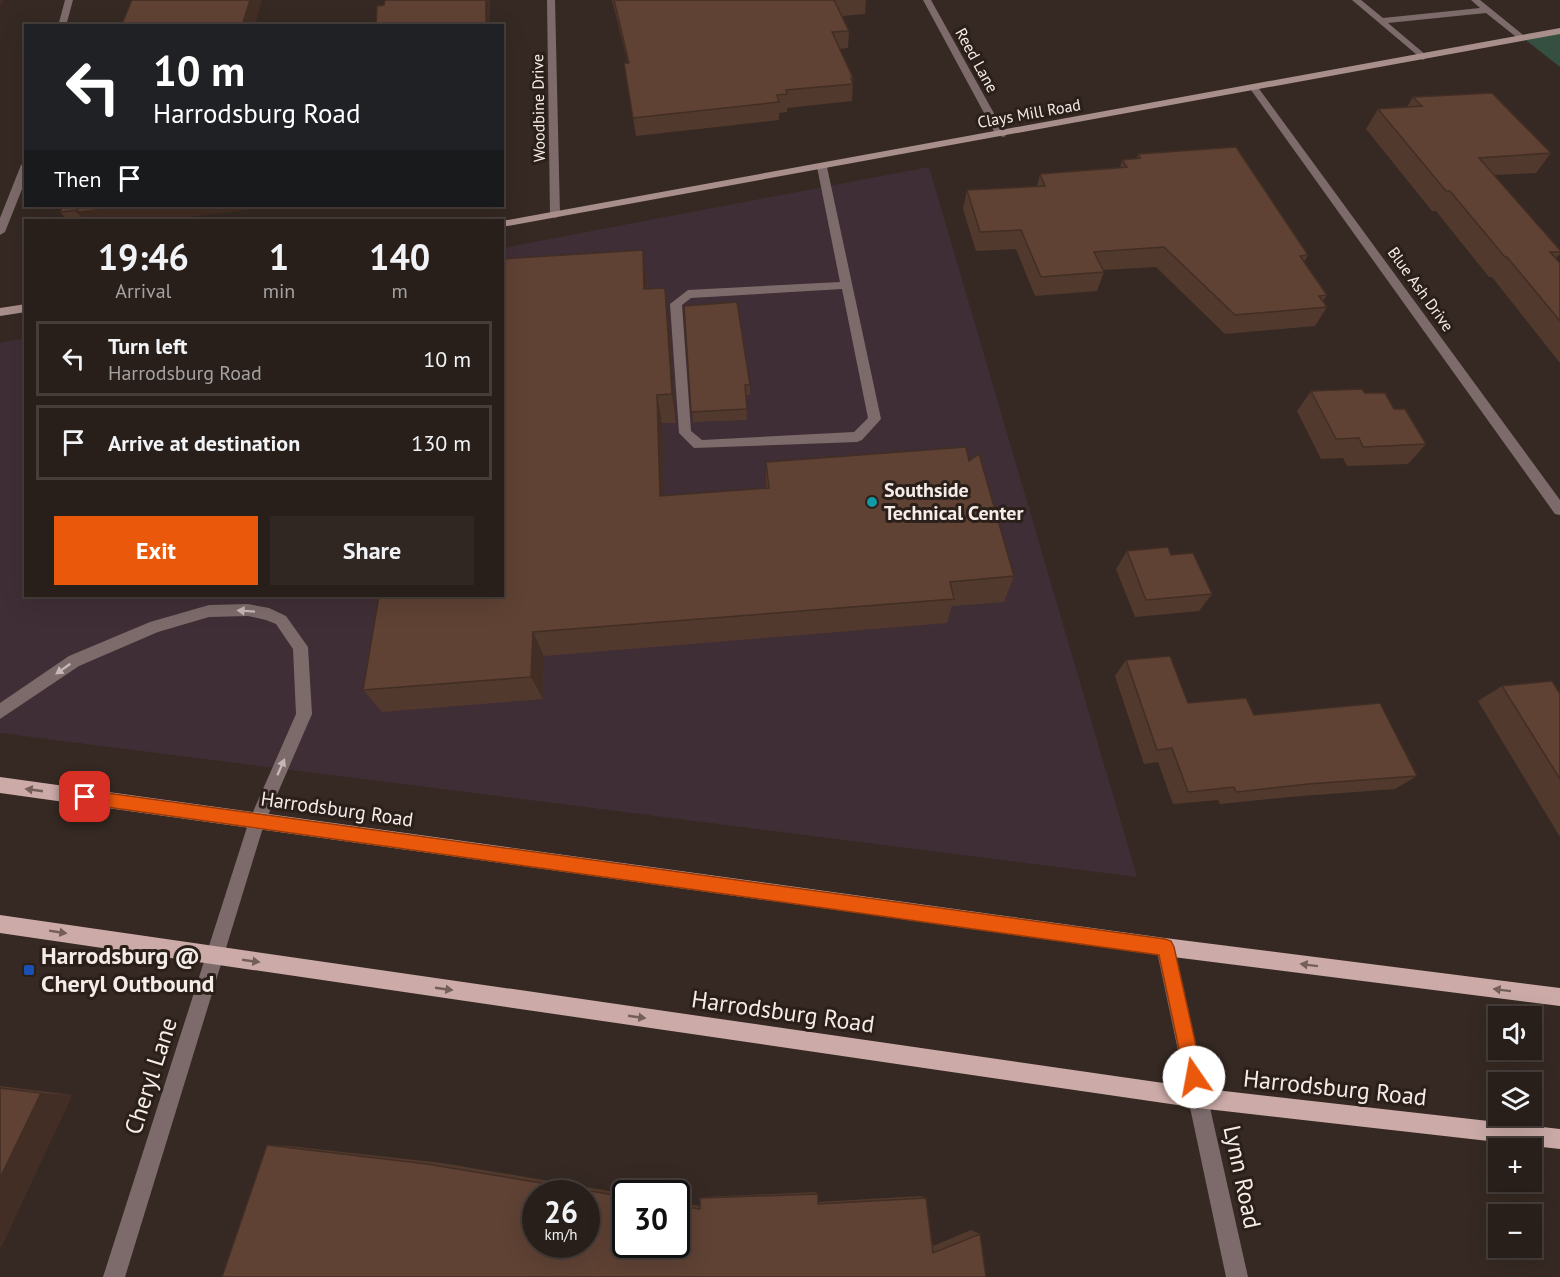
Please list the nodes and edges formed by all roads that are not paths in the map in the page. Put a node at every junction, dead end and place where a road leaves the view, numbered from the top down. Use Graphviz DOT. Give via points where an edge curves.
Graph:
graph roads {
  1 [pos="69,0"];
  2 [pos="551,0"];
  3 [pos="927,0"];
  4 [pos="1356,0"];
  5 [pos="1475,0"];
  6 [pos="1487,10"];
  7 [pos="1381,21"];
  8 [pos="63,24"];
  9 [pos="1560,31"];
  10 [pos="1523,38"];
  11 [pos="1423,57"];
  12 [pos="1254,88"];
  13 [pos="1001,135"];
  14 [pos="822,167"];
  15 [pos="24,170"];
  16 [pos="555,215"];
  17 [pos="504,224"];
  18 [pos="0,232"];
  19 [pos="846,285"];
  20 [pos="24,308"];
  21 [pos="0,312"];
  22 [pos="1560,510"];
  23 [pos="0,712"];
  24 [pos="0,785"];
  25 [pos="257,821"];
  26 [pos="0,924"];
  27 [pos="1165,947"];
  28 [pos="215,956"];
  29 [pos="1560,997"];
  30 [pos="1198,1098"];
  31 [pos="1560,1139"];
  32 [pos="114,1277"];
  33 [pos="1237,1277"];
  1 -- 8 [label="street"];
  2 -- 16 [label="street, Woodbine Drive"];
  3 -- 13 [label="street, Reed Lane"];
  4 -- 7 [label="street"];
  5 -- 6 [label="street"];
  6 -- 7 [label="street"];
  6 -- 10 [label="street"];
  7 -- 11 [label="street"];
  9 -- 10 [label="main road, Clays Mill Road"];
  10 -- 11 [label="main road, Clays Mill Road"];
  11 -- 12 [label="main road, Clays Mill Road"];
  12 -- 13 [label="main road, Clays Mill Road"];
  12 -- 22 [label="street, Blue Ash Drive"];
  13 -- 14 [label="main road, Clays Mill Road"];
  14 -- 16 [label="main road, Clays Mill Road"];
  14 -- 19 [label="street"];
  15 -- 18 [label="street"];
  16 -- 17 [label="main road, Clays Mill Road"];
  19 -- 19 [label="street" via="875,419 857,437 699,445 685,433 676,304 688,294"];
  20 -- 21 [label="main road"];
  25 -- 23 [label="street, Cheryl Lane, one-way" via="304,714 300,647 281,620 248,610 209,611 155,626 74,661"];
  25 -- 24 [label="main road, Harrodsburg Road, one-way"];
  25 -- 27 [label="main road, Harrodsburg Road"];
  25 -- 28 [label="street, Cheryl Lane"];
  26 -- 28 [label="main road, Harrodsburg Road, one-way"];
  29 -- 27 [label="main road, Harrodsburg Road, one-way"];
  27 -- 30 [label="street, Lynn Road"];
  28 -- 30 [label="main road, Harrodsburg Road, one-way"];
  28 -- 32 [label="street, Cheryl Lane"];
  30 -- 31 [label="main road, Harrodsburg Road"];
  30 -- 33 [label="street, Lynn Road"];
}
